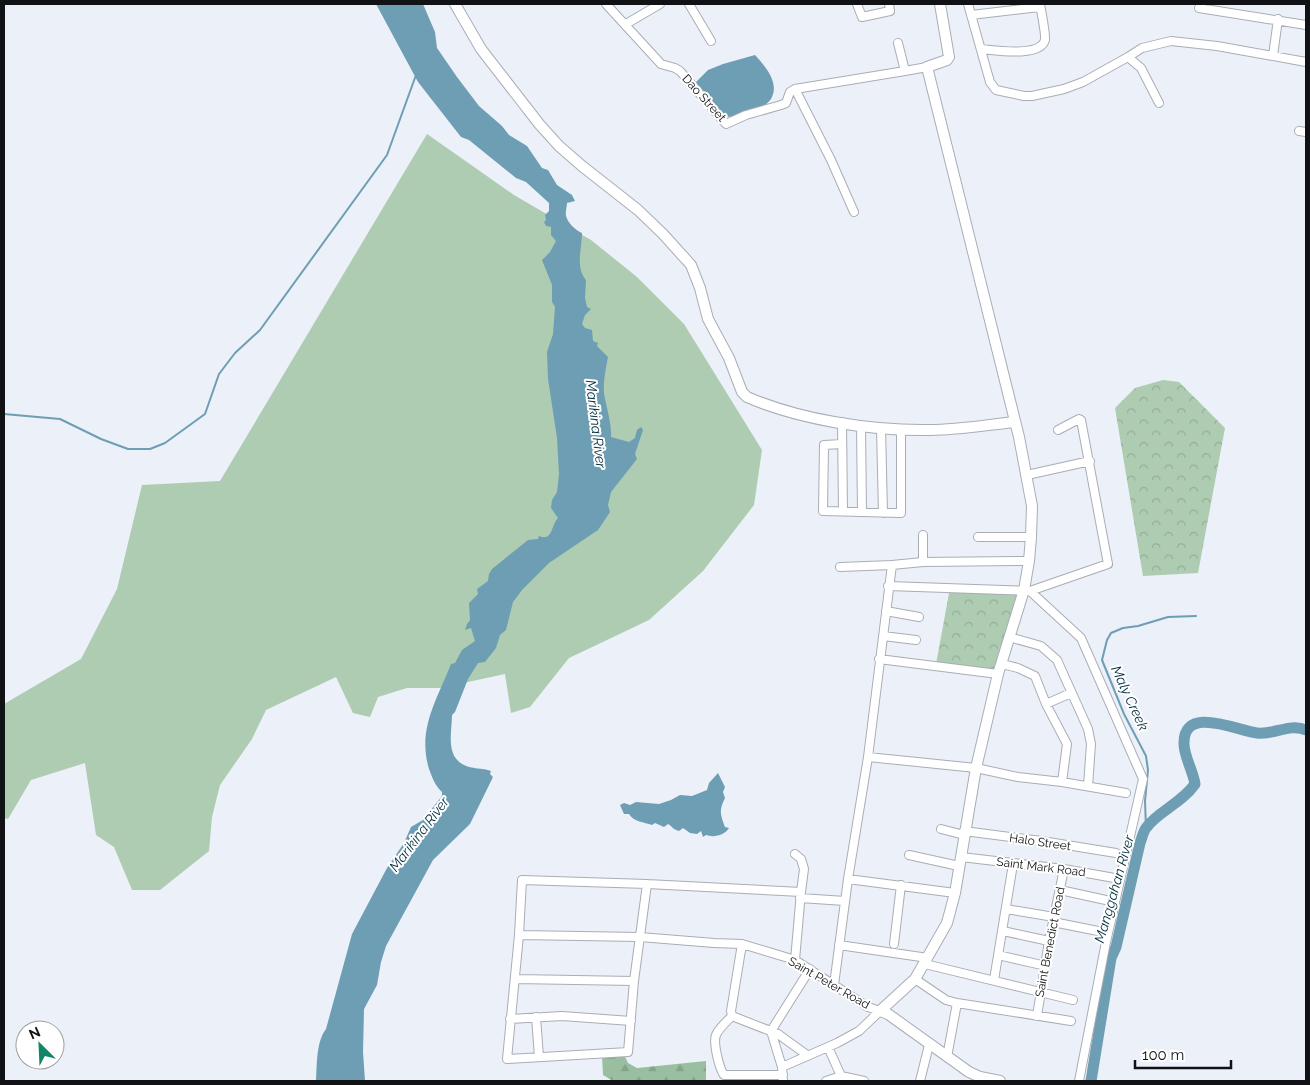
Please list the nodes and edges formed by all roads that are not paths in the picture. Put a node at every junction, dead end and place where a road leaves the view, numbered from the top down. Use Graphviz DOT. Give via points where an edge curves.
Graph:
graph roads {
  1 [pos="455,4"];
  2 [pos="606,4"];
  3 [pos="660,4"];
  4 [pos="688,4"];
  5 [pos="857,4"];
  6 [pos="889,4"];
  7 [pos="940,4"];
  8 [pos="968,4"];
  9 [pos="1202,4"];
  10 [pos="1040,5"];
  11 [pos="971,15"];
  12 [pos="1278,20"];
  13 [pos="626,24"];
  14 [pos="1306,25"];
  15 [pos="711,41"];
  16 [pos="898,43"];
  17 [pos="981,49"];
  18 [pos="1273,56"];
  19 [pos="1128,57"];
  20 [pos="1306,62"];
  21 [pos="927,67"];
  22 [pos="905,71"];
  23 [pos="792,91"];
  24 [pos="1159,103"];
  25 [pos="854,212"];
  26 [pos="842,422"];
  27 [pos="1014,422"];
  28 [pos="862,426"];
  29 [pos="881,428"];
  30 [pos="901,429"];
  31 [pos="1058,430"];
  32 [pos="842,444"];
  33 [pos="1090,461"];
  34 [pos="1027,475"];
  35 [pos="843,511"];
  36 [pos="862,512"];
  37 [pos="883,513"];
  38 [pos="923,535"];
  39 [pos="978,537"];
  40 [pos="1031,537"];
  41 [pos="1029,561"];
  42 [pos="922,562"];
  43 [pos="892,565"];
  44 [pos="840,567"];
  45 [pos="888,586"];
  46 [pos="1027,590"];
  47 [pos="886,611"];
  48 [pos="919,617"];
  49 [pos="883,636"];
  50 [pos="1009,637"];
  51 [pos="916,640"];
  52 [pos="880,659"];
  53 [pos="1002,664"];
  54 [pos="998,674"];
  55 [pos="1071,693"];
  56 [pos="1046,704"];
  57 [pos="868,757"];
  58 [pos="976,768"];
  59 [pos="1062,782"];
  60 [pos="1088,786"];
  61 [pos="1126,793"];
  62 [pos="941,829"];
  63 [pos="964,833"];
  64 [pos="1116,853"];
  65 [pos="795,854"];
  66 [pos="909,854"];
  67 [pos="960,862"];
  68 [pos="1013,864"];
  69 [pos="1064,869"];
  70 [pos="848,879"];
  71 [pos="1120,879"];
  72 [pos="648,884"];
  73 [pos="901,885"];
  74 [pos="1060,890"];
  75 [pos="955,893"];
  76 [pos="800,895"];
  77 [pos="845,901"];
  78 [pos="1115,902"];
  79 [pos="1006,909"];
  80 [pos="1054,920"];
  81 [pos="1003,930"];
  82 [pos="1108,933"];
  83 [pos="519,936"];
  84 [pos="640,937"];
  85 [pos="1049,941"];
  86 [pos="742,944"];
  87 [pos="894,944"];
  88 [pos="839,945"];
  89 [pos="998,956"];
  90 [pos="795,960"];
  91 [pos="927,961"];
  92 [pos="1046,966"];
  93 [pos="810,969"];
  94 [pos="915,979"];
  95 [pos="514,980"];
  96 [pos="994,980"];
  97 [pos="634,981"];
  98 [pos="834,985"];
  99 [pos="1040,991"];
  100 [pos="1073,1000"];
  101 [pos="957,1003"];
  102 [pos="880,1011"];
  103 [pos="732,1016"];
  104 [pos="1037,1016"];
  105 [pos="536,1018"];
  106 [pos="510,1019"];
  107 [pos="631,1021"];
  108 [pos="1071,1022"];
  109 [pos="771,1031"];
  110 [pos="929,1044"];
  111 [pos="828,1047"];
  112 [pos="807,1055"];
  113 [pos="538,1057"];
  114 [pos="947,1057"];
  115 [pos="783,1074"];
  116 [pos="758,1078"];
  117 [pos="834,1079"];
  118 [pos="864,1081"];
  119 [pos="920,1081"];
  120 [pos="1000,1081"];
  121 [pos="1079,1081"];
  1 -- 26 [label="street" via="481,48 540,125 582,166 638,210 691,265 708,319 729,358 742,392 747,397 791,413"];
  2 -- 13 [label="street, Dao Street"];
  3 -- 13 [label="street"];
  4 -- 15 [label="street"];
  5 -- 6 [label="street" via="862,17 890,11"];
  7 -- 21 [label="street" via="949,57"];
  8 -- 11 [label="street"];
  9 -- 12 [label="street" via="1199,8"];
  10 -- 11 [label="street"];
  10 -- 17 [label="street" via="1045,40 1041,46 1012,52"];
  11 -- 17 [label="street"];
  12 -- 14 [label="street"];
  12 -- 18 [label="street"];
  13 -- 23 [label="street, Dao Street" via="661,64 680,71 726,124 781,105"];
  16 -- 22 [label="street"];
  17 -- 19 [label="street" via="994,88 1024,96 1083,82"];
  18 -- 19 [label="street" via="1171,41 1142,48"];
  18 -- 20 [label="street"];
  19 -- 24 [label="street" via="1141,68"];
  21 -- 22 [label="street"];
  21 -- 27 [label="street"];
  22 -- 23 [label="street"];
  23 -- 25 [label="street" via="831,160"];
  26 -- 28 [label="street"];
  26 -- 32 [label="street"];
  27 -- 30 [label="street" via="952,429"];
  27 -- 34 [label="street"];
  28 -- 29 [label="street"];
  28 -- 36 [label="street"];
  29 -- 30 [label="street"];
  29 -- 37 [label="street"];
  30 -- 37 [label="street" via="901,513"];
  31 -- 33 [label="street" via="1080,419"];
  32 -- 35 [label="street"];
  32 -- 35 [label="street" via="824,445 823,511"];
  33 -- 34 [label="street"];
  33 -- 46 [label="street" via="1108,564"];
  34 -- 40 [label="street" via="1032,506"];
  35 -- 36 [label="street"];
  36 -- 37 [label="street"];
  38 -- 42 [label="street"];
  39 -- 40 [label="street"];
  40 -- 41 [label="street"];
  41 -- 42 [label="street"];
  41 -- 46 [label="street"];
  42 -- 43 [label="street"];
  43 -- 44 [label="street"];
  43 -- 45 [label="street"];
  45 -- 46 [label="street"];
  45 -- 47 [label="street"];
  46 -- 50 [label="street"];
  46 -- 71 [label="street" via="1081,638 1143,779"];
  47 -- 48 [label="street"];
  47 -- 49 [label="street"];
  49 -- 51 [label="street"];
  49 -- 52 [label="street"];
  50 -- 53 [label="street"];
  50 -- 55 [label="street" via="1041,646 1052,654"];
  52 -- 54 [label="street"];
  52 -- 57 [label="street"];
  53 -- 54 [label="street"];
  53 -- 56 [label="street" via="1035,676"];
  54 -- 58 [label="street"];
  55 -- 56 [label="street"];
  55 -- 60 [label="street" via="1088,729 1091,744"];
  56 -- 59 [label="street" via="1067,744"];
  57 -- 58 [label="street"];
  57 -- 70 [label="street"];
  58 -- 59 [label="street"];
  58 -- 63 [label="street"];
  59 -- 60 [label="street"];
  60 -- 61 [label="street"];
  62 -- 63 [label="street, Halo Street"];
  63 -- 64 [label="street, Halo Street"];
  63 -- 67 [label="street"];
  65 -- 76 [label="street" via="804,864"];
  66 -- 67 [label="street, Saint Mark Road"];
  67 -- 68 [label="street, Saint Mark Road"];
  67 -- 75 [label="street"];
  68 -- 69 [label="street, Saint Mark Road"];
  68 -- 79 [label="street"];
  69 -- 71 [label="street, Saint Mark Road"];
  69 -- 74 [label="street, Saint Benedict Road"];
  70 -- 73 [label="street"];
  70 -- 77 [label="street"];
  71 -- 78 [label="street"];
  72 -- 76 [label="street"];
  72 -- 83 [label="street" via="522,880"];
  72 -- 84 [label="street"];
  73 -- 75 [label="street"];
  73 -- 87 [label="street"];
  74 -- 78 [label="street"];
  74 -- 80 [label="street, Saint Benedict Road"];
  75 -- 91 [label="street" via="948,922"];
  76 -- 77 [label="street"];
  76 -- 90 [label="street"];
  77 -- 88 [label="street"];
  78 -- 82 [label="street"];
  79 -- 80 [label="street"];
  79 -- 81 [label="street"];
  80 -- 82 [label="street"];
  80 -- 85 [label="street, Saint Benedict Road"];
  81 -- 85 [label="street"];
  81 -- 89 [label="street"];
  82 -- 121 [label="street"];
  83 -- 84 [label="street, Saint Peter Road"];
  83 -- 95 [label="street"];
  84 -- 86 [label="street, Saint Peter Road"];
  84 -- 97 [label="street"];
  85 -- 92 [label="street, Saint Benedict Road"];
  86 -- 90 [label="street, Saint Peter Road"];
  86 -- 103 [label="street"];
  88 -- 91 [label="street"];
  88 -- 98 [label="street"];
  89 -- 92 [label="street"];
  89 -- 96 [label="street"];
  90 -- 93 [label="street, Saint Peter Road"];
  91 -- 94 [label="street"];
  91 -- 96 [label="street"];
  92 -- 99 [label="street, Saint Benedict Road"];
  93 -- 98 [label="street, Saint Peter Road"];
  93 -- 109 [label="street"];
  94 -- 101 [label="street" via="946,1000"];
  94 -- 102 [label="street"];
  95 -- 97 [label="street"];
  95 -- 106 [label="street"];
  96 -- 99 [label="street"];
  97 -- 107 [label="street"];
  98 -- 102 [label="street, Saint Peter Road"];
  99 -- 100 [label="street"];
  99 -- 104 [label="street, Saint Benedict Road"];
  101 -- 104 [label="street"];
  101 -- 114 [label="street"];
  102 -- 110 [label="street, Saint Peter Road"];
  102 -- 111 [label="street" via="859,1031"];
  103 -- 109 [label="street"];
  103 -- 116 [label="street" via="716,1036 721,1072"];
  104 -- 108 [label="street"];
  105 -- 106 [label="street"];
  105 -- 107 [label="street" via="562,1016"];
  105 -- 113 [label="street"];
  106 -- 113 [label="street" via="507,1059"];
  107 -- 113 [label="street" via="628,1052"];
  109 -- 112 [label="street"];
  109 -- 115 [label="street"];
  110 -- 114 [label="street, Saint Peter Road"];
  110 -- 119 [label="street"];
  111 -- 112 [label="street"];
  111 -- 117 [label="street"];
  112 -- 115 [label="street"];
  114 -- 120 [label="street, Saint Peter Road" via="980,1077"];
  115 -- 116 [label="street"];
  117 -- 118 [label="street"];
}
